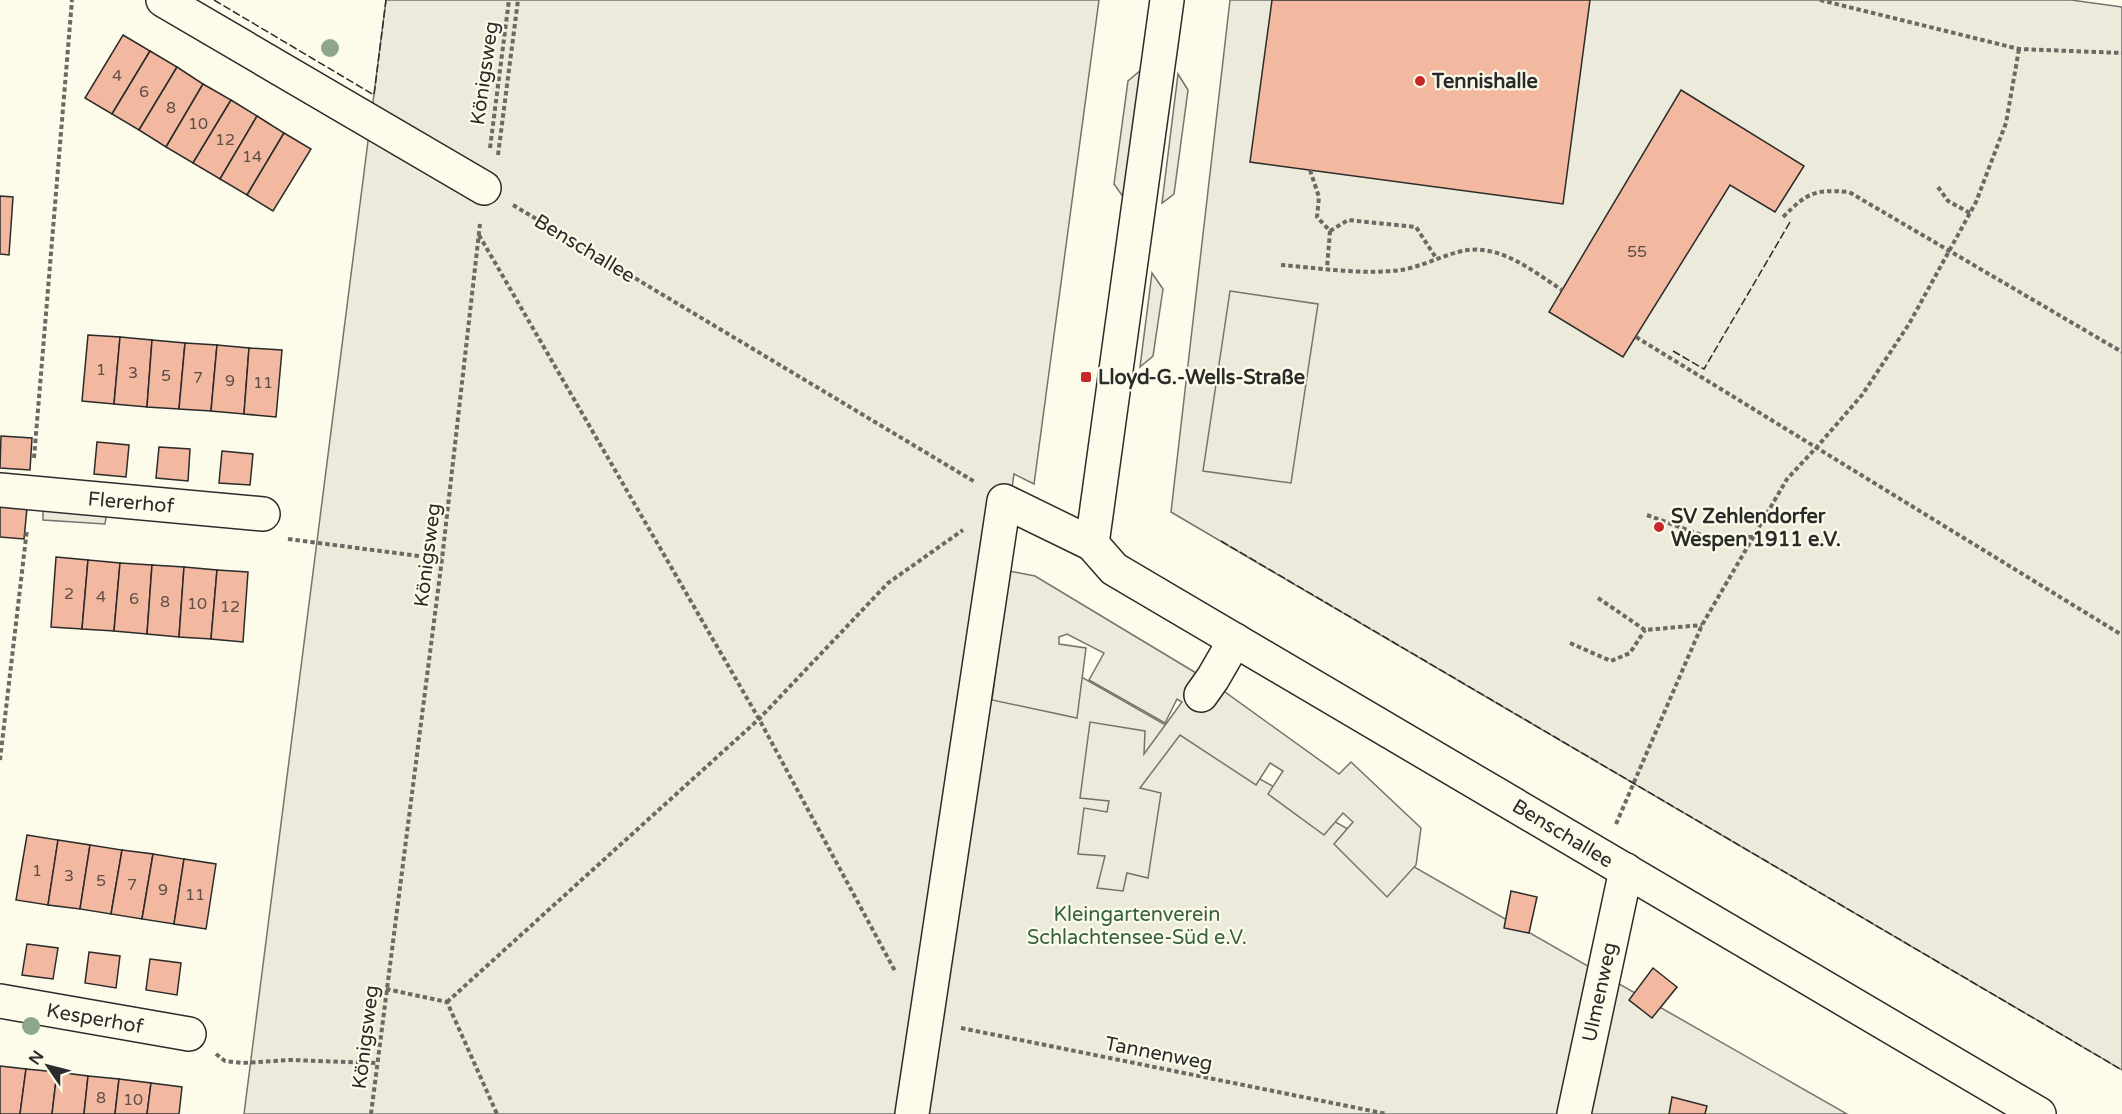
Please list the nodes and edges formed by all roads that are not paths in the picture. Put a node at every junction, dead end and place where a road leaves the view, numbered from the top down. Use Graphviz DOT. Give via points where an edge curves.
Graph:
graph roads {
  1 [pos="163,0"];
  2 [pos="1167,0"];
  3 [pos="484,188"];
  4 [pos="16,491"];
  5 [pos="263,514"];
  6 [pos="1092,544"];
  7 [pos="1235,640"];
  8 [pos="1201,695"];
  9 [pos="1626,870"];
  10 [pos="0,1001"];
  11 [pos="189,1034"];
  12 [pos="912,1114"];
  13 [pos="1574,1114"];
  14 [pos="2039,1114"];
  1 -- 3 [label="street"];
  2 -- 6 [label="street"];
  4 -- 5 [label="street, Flererhof"];
  6 -- 7 [label="street, Benschallee" via="1114,568"];
  6 -- 12 [label="street" via="1004,501"];
  7 -- 8 [label="street"];
  7 -- 9 [label="street, Benschallee"];
  9 -- 13 [label="street, Ulmenweg"];
  9 -- 14 [label="street, Benschallee"];
  10 -- 11 [label="street, Kesperhof"];
}
